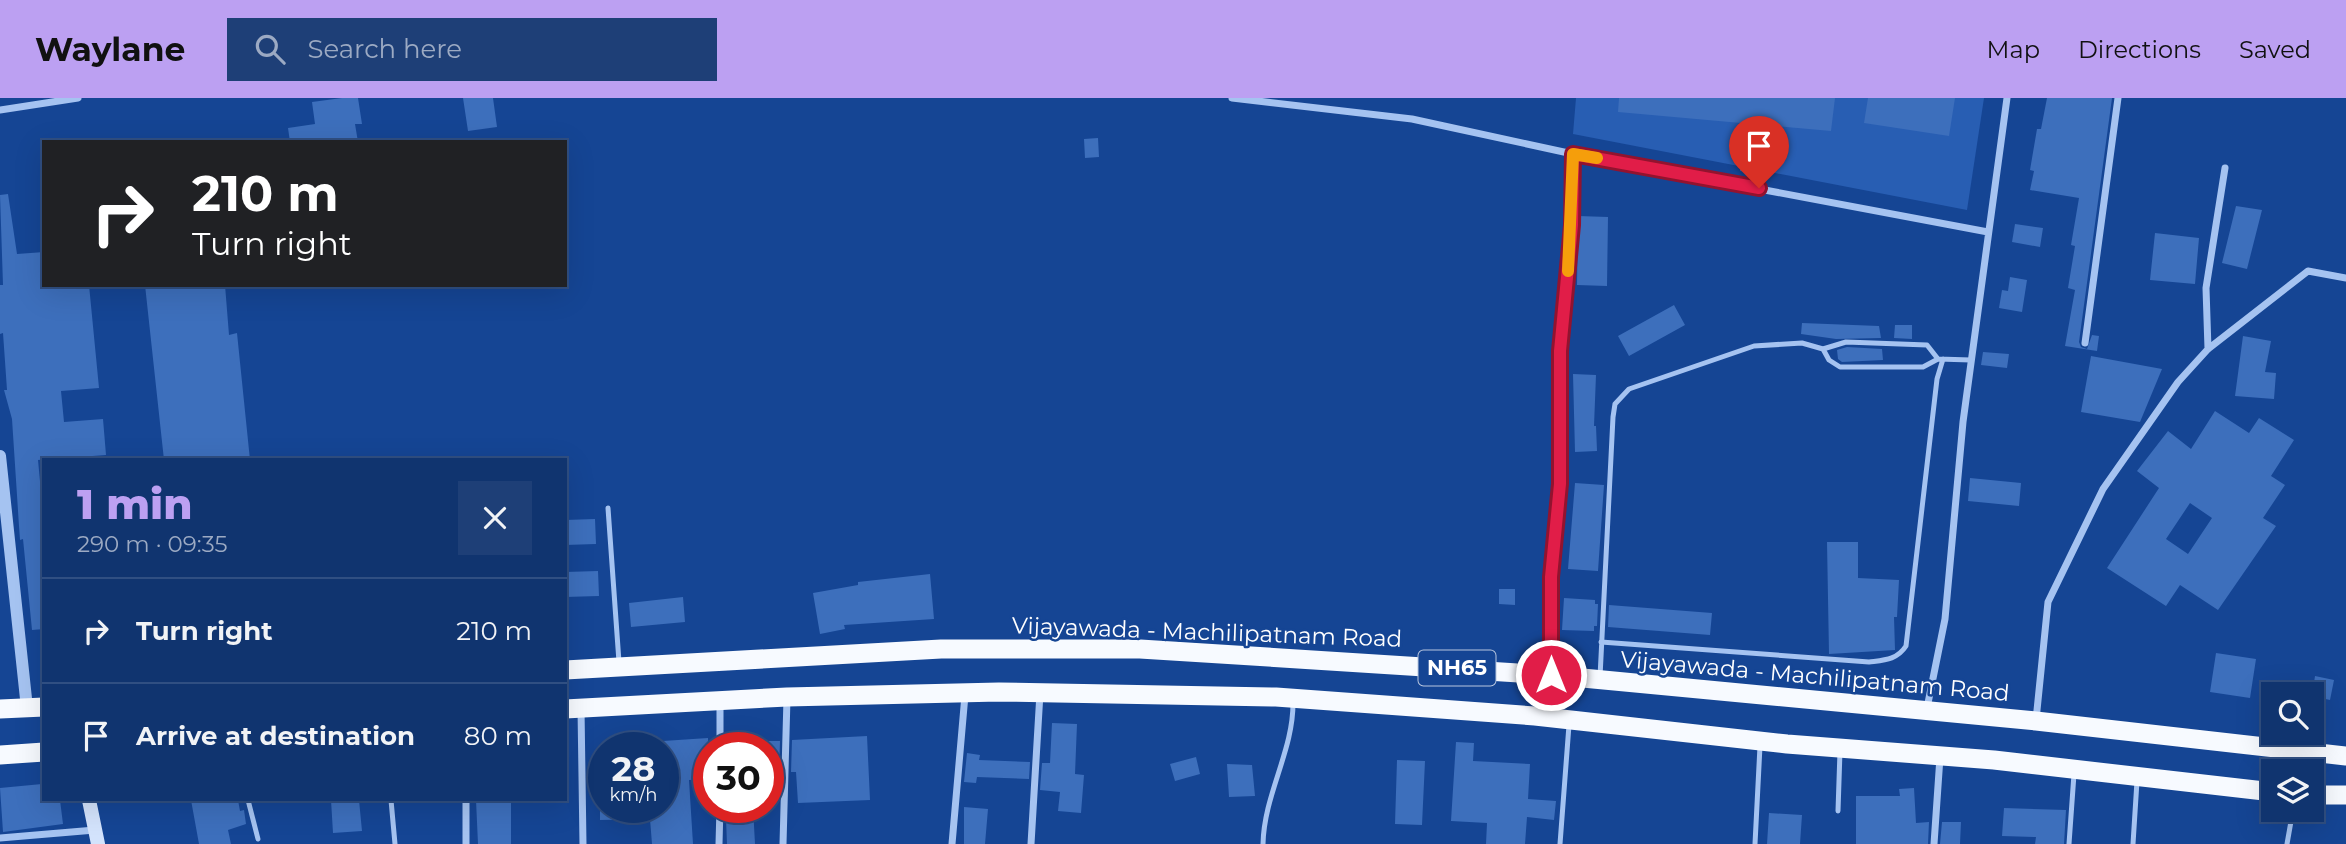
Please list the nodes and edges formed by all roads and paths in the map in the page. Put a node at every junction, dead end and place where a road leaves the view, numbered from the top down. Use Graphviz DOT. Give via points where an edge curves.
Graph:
graph roads {
  1 [pos="78,98"];
  2 [pos="1232,98"];
  3 [pos="2007,98"];
  4 [pos="2118,98"];
  5 [pos="0,110"];
  6 [pos="1573,154"];
  7 [pos="2225,168"];
  8 [pos="1988,232"];
  9 [pos="2346,278"];
  10 [pos="2085,343"];
  11 [pos="1823,349"];
  12 [pos="2208,349"];
  13 [pos="1941,359"];
  14 [pos="1971,360"];
  15 [pos="0,456"];
  16 [pos="608,508"];
  17 [pos="1601,642"];
  18 [pos="619,667"];
  19 [pos="567,670"];
  20 [pos="1551,675"];
  21 [pos="1600,680"];
  22 [pos="965,692"];
  23 [pos="1040,692"];
  24 [pos="787,697"];
  25 [pos="1293,698"];
  26 [pos="720,701"];
  27 [pos="35,708"];
  28 [pos="0,709"];
  29 [pos="573,709"];
  30 [pos="1926,712"];
  31 [pos="1569,720"];
  32 [pos="2036,721"];
  33 [pos="720,732"];
  34 [pos="1761,741"];
  35 [pos="1840,748"];
  36 [pos="42,752"];
  37 [pos="0,755"];
  38 [pos="1940,756"];
  39 [pos="2346,756"];
  40 [pos="2075,769"];
  41 [pos="2137,777"];
  42 [pos="2261,791"];
  43 [pos="2324,795"];
  44 [pos="2346,795"];
  45 [pos="89,801"];
  46 [pos="248,801"];
  47 [pos="391,801"];
  48 [pos="466,801"];
  49 [pos="1838,811"];
  50 [pos="2291,822"];
  51 [pos="720,823"];
  52 [pos="97,837"];
  53 [pos="0,838"];
  54 [pos="257,839"];
  55 [pos="395,844"];
  56 [pos="466,844"];
  57 [pos="583,844"];
  58 [pos="719,844"];
  59 [pos="783,844"];
  60 [pos="952,844"];
  61 [pos="1031,844"];
  62 [pos="1263,844"];
  63 [pos="1560,844"];
  64 [pos="1755,844"];
  65 [pos="1934,844"];
  66 [pos="2069,844"];
  67 [pos="2133,844"];
  68 [pos="2287,844"];
  1 -- 5 [label="street"];
  2 -- 6 [label="street" via="1412,119"];
  3 -- 8 [label="street"];
  4 -- 10 [label="street"];
  6 -- 8 [label="street"];
  6 -- 20 [label="street" via="1572,225 1560,351 1560,484 1551,577"];
  7 -- 12 [label="street" via="2206,288"];
  8 -- 14 [label="street"];
  9 -- 12 [label="street" via="2308,271"];
  11 -- 13 [label="lane" via="1842,342 1927,345"];
  11 -- 13 [label="lane" via="1840,367 1923,366"];
  11 -- 17 [label="lane" via="1802,343 1754,346 1629,388 1620,396 1613,417"];
  12 -- 32 [label="street" via="2137,437 2103,489 2072,550 2048,602"];
  13 -- 14 [label="lane"];
  13 -- 17 [label="lane" via="1906,646 1901,653 1868,662"];
  14 -- 30 [label="street" via="1945,619"];
  15 -- 27 [label="street"];
  16 -- 18 [label="lane"];
  17 -- 21 [label="lane"];
  18 -- 19 [label="highway, Vijayawada - Machilipatnam Road / NH65"];
  18 -- 20 [label="highway, Vijayawada - Machilipatnam Road / NH65" via="941,649 1089,649"];
  20 -- 21 [label="highway, Vijayawada - Machilipatnam Road / NH65"];
  21 -- 30 [label="highway, Vijayawada - Machilipatnam Road / NH65"];
  22 -- 23 [label="highway, NH65"];
  22 -- 24 [label="highway, NH65"];
  22 -- 60 [label="street"];
  23 -- 25 [label="highway, NH65"];
  23 -- 61 [label="street"];
  24 -- 26 [label="highway, NH65"];
  24 -- 59 [label="street"];
  25 -- 31 [label="highway, NH65"];
  25 -- 62 [label="lane" via="1290,732 1263,818"];
  26 -- 29 [label="highway, NH65"];
  26 -- 33 [label="street"];
  27 -- 28 [label="highway"];
  29 -- 57 [label="street"];
  30 -- 32 [label="highway, Vijayawada - Machilipatnam Road / NH65"];
  31 -- 34 [label="highway, NH65"];
  31 -- 63 [label="lane"];
  32 -- 39 [label="highway, Vijayawada - Machilipatnam Road / NH65"];
  34 -- 35 [label="highway, NH65"];
  34 -- 64 [label="lane"];
  35 -- 38 [label="highway, NH65"];
  35 -- 49 [label="lane"];
  36 -- 37 [label="highway"];
  38 -- 40 [label="highway, NH65"];
  38 -- 65 [label="street"];
  40 -- 41 [label="highway, NH65"];
  40 -- 66 [label="lane"];
  41 -- 42 [label="highway, NH65"];
  41 -- 67 [label="lane"];
  43 -- 44 [label="highway"];
  45 -- 52 [label="main road"];
  46 -- 54 [label="lane"];
  47 -- 55 [label="lane"];
  48 -- 56 [label="street"];
  50 -- 68 [label="lane"];
  51 -- 58 [label="street"];
  52 -- 53 [label="street"];
}
